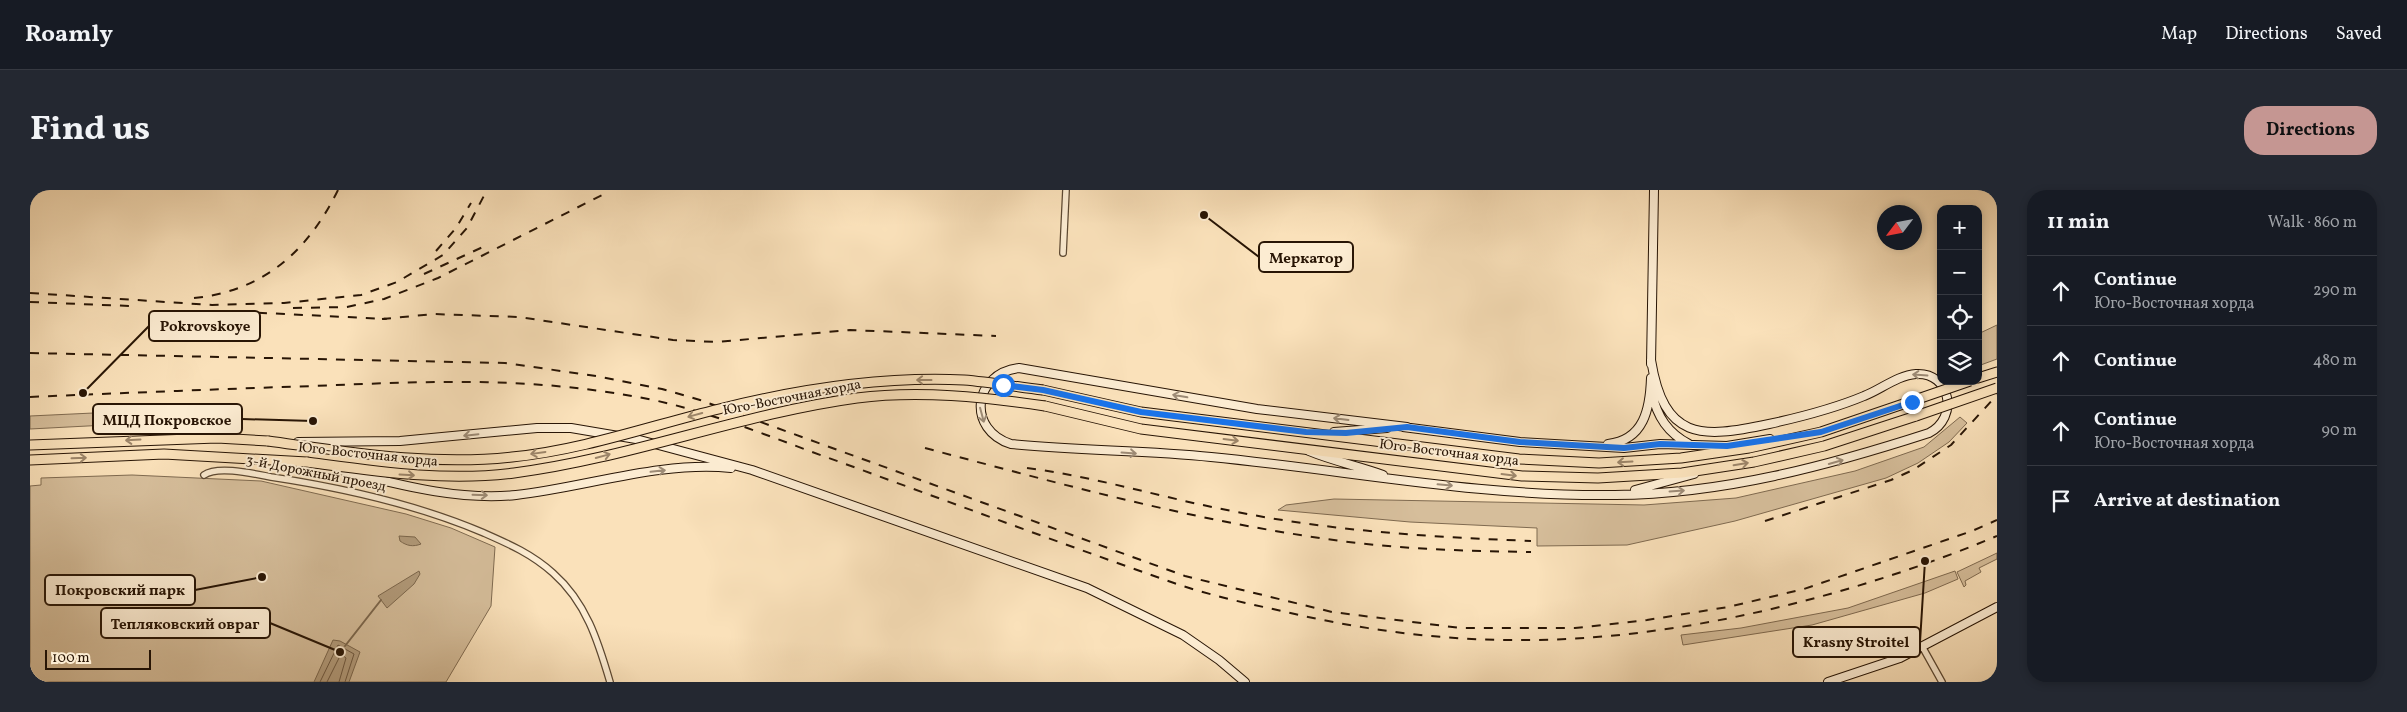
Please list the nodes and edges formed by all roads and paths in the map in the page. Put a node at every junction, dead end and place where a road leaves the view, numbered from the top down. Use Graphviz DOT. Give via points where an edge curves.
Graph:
graph roads {
  1 [pos="1066,190"];
  2 [pos="1654,190"];
  3 [pos="1063,252"];
  4 [pos="1651,360"];
  5 [pos="1997,372"];
  6 [pos="1982,377"];
  7 [pos="1959,385"];
  8 [pos="1997,388"];
  9 [pos="1651,389"];
  10 [pos="1407,427"];
  11 [pos="1306,432"];
  12 [pos="1821,432"];
  13 [pos="268,441"];
  14 [pos="30,445"];
  15 [pos="1690,445"];
  16 [pos="1588,446"];
  17 [pos="1305,450"];
  18 [pos="30,460"];
  19 [pos="307,462"];
  20 [pos="1712,469"];
  21 [pos="752,470"];
  22 [pos="204,475"];
  23 [pos="1396,480"];
  24 [pos="1616,495"];
  25 [pos="1997,607"];
  26 [pos="1924,648"];
  27 [pos="1243,681"];
  28 [pos="610,682"];
  29 [pos="1828,682"];
  30 [pos="1942,682"];
  1 -- 3 [label="street"];
  2 -- 4 [label="street"];
  4 -- 9 [label="street"];
  24 -- 4 [label="street, one-way" via="1751,482 1816,467 1929,433 1942,423 1948,407 1945,391 1938,382 1929,376 1912,374 1845,404 1738,431 1713,433 1683,425 1665,407 1658,393"];
  5 -- 6 [label="main road"];
  7 -- 12 [label="main road, Юго-Восточная хорда, bridge"];
  20 -- 8 [label="main road, Юго-Восточная хорда, one-way, bridge" via="1824,446"];
  9 -- 15 [label="street" via="1660,417 1677,438"];
  9 -- 16 [label="street" via="1646,416 1627,439"];
  10 -- 11 [label="street" via="1346,433"];
  10 -- 16 [label="street" via="1520,442"];
  10 -- 23 [label="street, one-way" via="1257,409 1019,368 993,377 984,390 980,407 991,433 1011,444 1210,457"];
  12 -- 11 [label="main road, Юго-Восточная хорда, one-way" via="1749,448 1681,458 1598,463 1519,459"];
  11 -- 13 [label="main road, Юго-Восточная хорда, one-way, bridge" via="1141,412 1043,390 967,380 891,380 856,383 720,408 570,448 511,457 400,458"];
  12 -- 15 [label="street" via="1727,446"];
  13 -- 14 [label="main road, Юго-Восточная хорда, one-way" via="217,438"];
  21 -- 13 [label="street, one-way, bridge" via="636,438 571,428 537,428 400,441"];
  15 -- 16 [label="street"];
  19 -- 17 [label="main road, Юго-Восточная хорда, one-way, bridge" via="398,474 512,474 573,464 796,408 859,398 936,395 1045,406 1141,429"];
  17 -- 20 [label="main road, Юго-Восточная хорда, one-way" via="1522,476 1598,478"];
  17 -- 23 [label="street"];
  18 -- 19 [label="main road, Юго-Восточная хорда, one-way" via="164,454"];
  19 -- 21 [label="street, one-way, bridge" via="393,483 450,494 482,496 514,495 651,472 710,466"];
  20 -- 24 [label="street"];
  21 -- 27 [label="street" via="1087,588 1183,635 1220,660"];
  22 -- 28 [label="street, 3-й Дорожный проезд" via="237,472 370,495 438,515 517,548 552,572 581,605 599,644"];
  23 -- 24 [label="street, one-way" via="1531,492"];
  25 -- 26 [label="street"];
  26 -- 29 [label="street"];
  26 -- 30 [label="street"];
}
